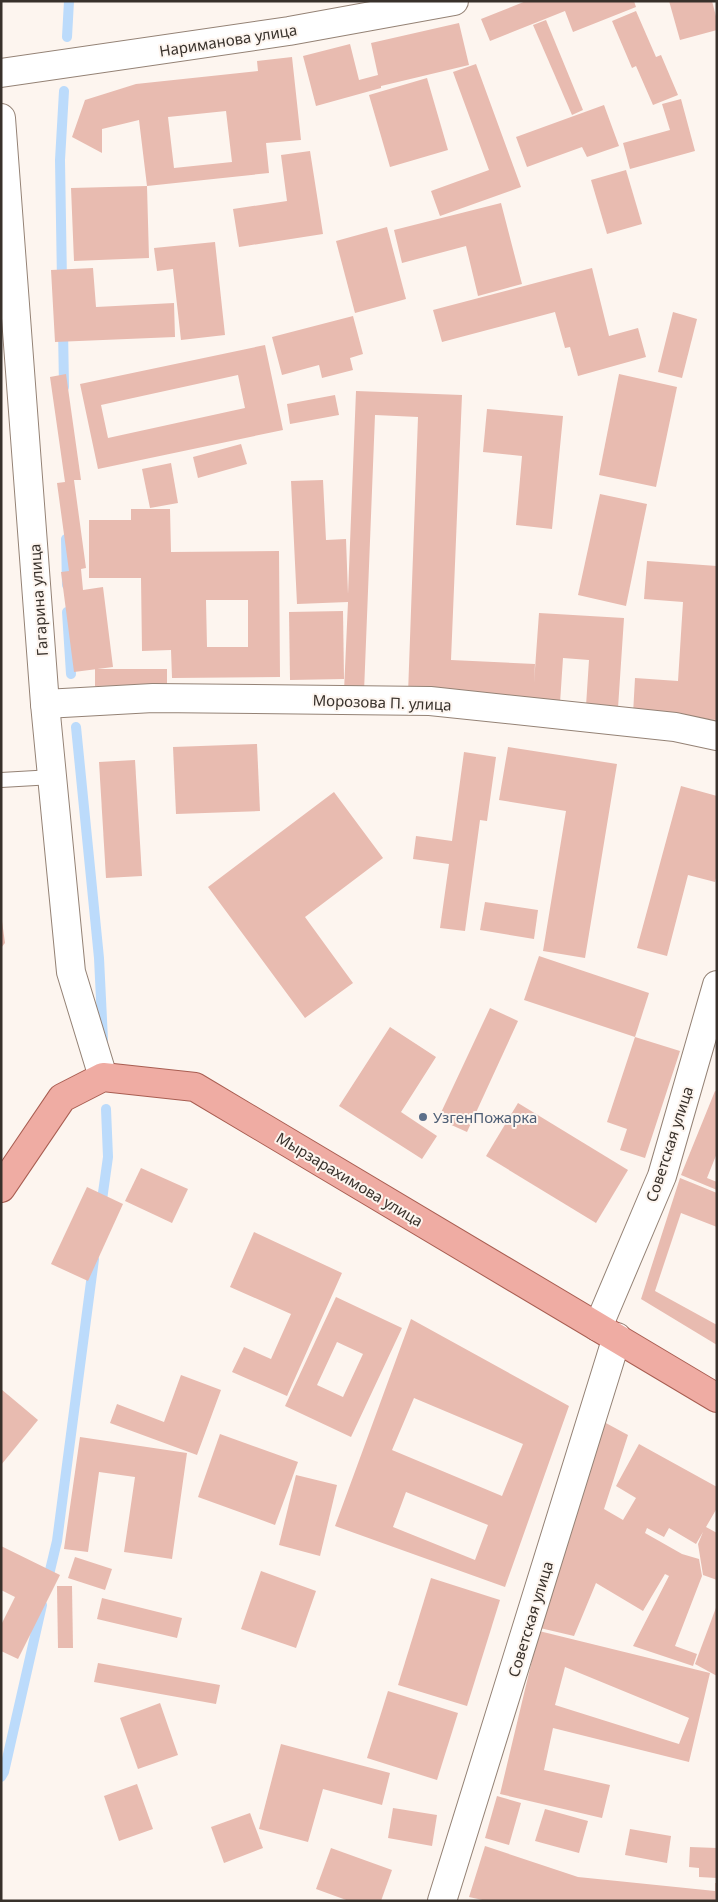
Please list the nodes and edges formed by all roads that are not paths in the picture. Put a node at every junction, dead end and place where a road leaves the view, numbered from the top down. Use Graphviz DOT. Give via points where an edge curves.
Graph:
graph roads {
  1 [pos="454,1"];
  2 [pos="1,73"];
  3 [pos="1,118"];
  4 [pos="4,187"];
  5 [pos="45,704"];
  6 [pos="717,736"];
  7 [pos="52,778"];
  8 [pos="1,780"];
  9 [pos="717,985"];
  10 [pos="103,1077"];
  11 [pos="1,1188"];
  12 [pos="607,1332"];
  13 [pos="717,1398"];
  14 [pos="442,1901"];
  1 -- 2 [label="street, Нариманова улица" via="289,31"];
  3 -- 4 [label="street, Гагарина улица"];
  4 -- 5 [label="street, Гагарина улица"];
  5 -- 6 [label="street, Морозова П. улица" via="154,698 430,701 675,727"];
  5 -- 7 [label="street, Гагарина улица"];
  7 -- 8 [label="lane"];
  7 -- 10 [label="street, Гагарина улица" via="71,972"];
  9 -- 12 [label="street, Советская улица" via="662,1176"];
  10 -- 11 [label="main road" via="62,1098"];
  10 -- 12 [label="main road, Мырзарахимова улица" via="195,1088"];
  12 -- 13 [label="main road, Мырзарахимова улица"];
  12 -- 14 [label="street, Советская улица"];
}
